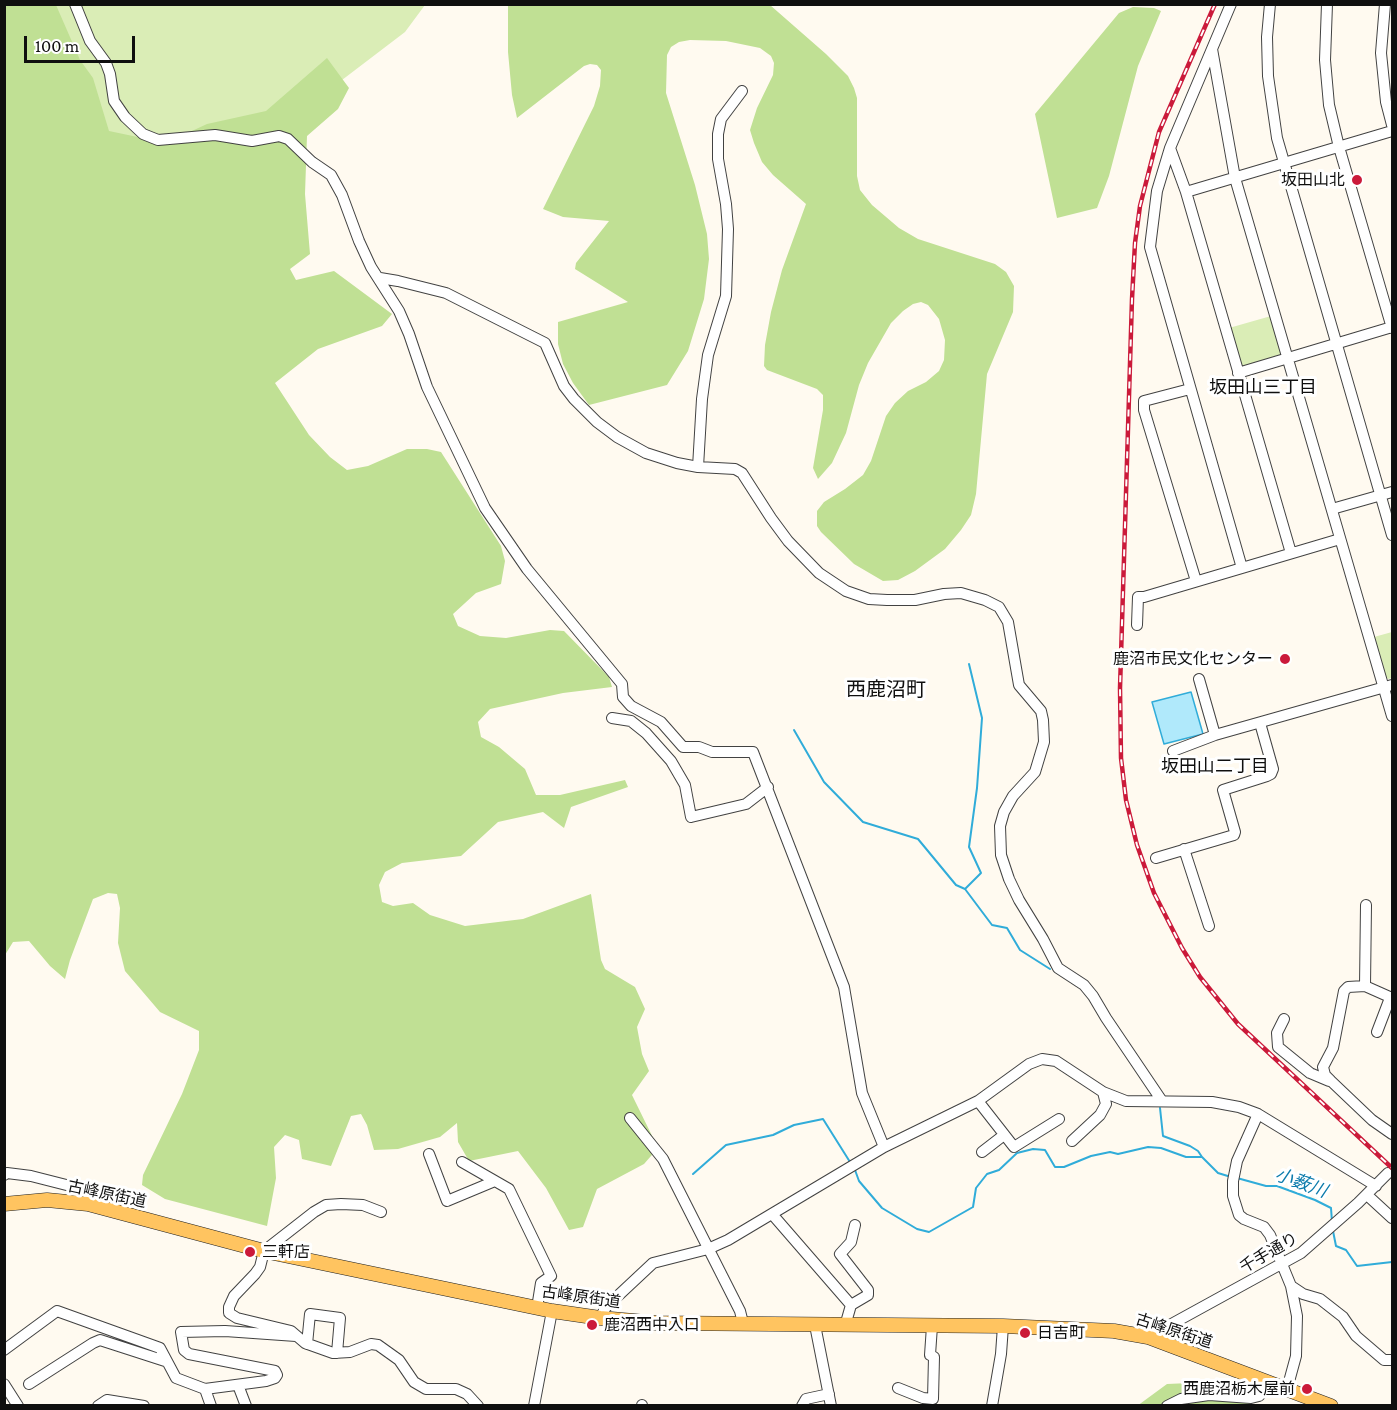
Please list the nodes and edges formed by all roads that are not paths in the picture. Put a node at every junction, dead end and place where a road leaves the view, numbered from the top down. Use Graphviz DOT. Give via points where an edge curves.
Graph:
graph roads {
  1 [pos="75,4"];
  2 [pos="1231,4"];
  3 [pos="1270,4"];
  4 [pos="1327,4"];
  5 [pos="1385,4"];
  6 [pos="1212,49"];
  7 [pos="742,91"];
  8 [pos="1392,125"];
  9 [pos="1392,131"];
  10 [pos="1339,147"];
  11 [pos="1170,148"];
  12 [pos="1283,164"];
  13 [pos="1234,178"];
  14 [pos="1186,192"];
  15 [pos="380,278"];
  16 [pos="1392,328"];
  17 [pos="1336,345"];
  18 [pos="1287,359"];
  19 [pos="1238,373"];
  20 [pos="1190,389"];
  21 [pos="698,467"];
  22 [pos="1392,492"];
  23 [pos="1381,495"];
  24 [pos="1332,508"];
  25 [pos="1392,535"];
  26 [pos="1340,539"];
  27 [pos="1291,553"];
  28 [pos="1242,568"];
  29 [pos="1196,581"];
  30 [pos="1137,625"];
  31 [pos="1198,679"];
  32 [pos="1388,686"];
  33 [pos="1392,716"];
  34 [pos="612,718"];
  35 [pos="1260,723"];
  36 [pos="1215,735"];
  37 [pos="1173,751"];
  38 [pos="768,787"];
  39 [pos="1184,849"];
  40 [pos="1156,858"];
  41 [pos="1366,905"];
  42 [pos="1209,926"];
  43 [pos="1365,986"];
  44 [pos="1391,998"];
  45 [pos="1284,1019"];
  46 [pos="1377,1032"];
  47 [pos="1332,1082"];
  48 [pos="1104,1092"];
  49 [pos="978,1101"];
  50 [pos="1162,1101"];
  51 [pos="1258,1114"];
  52 [pos="630,1118"];
  53 [pos="1059,1119"];
  54 [pos="1392,1134"];
  55 [pos="1004,1136"];
  56 [pos="1072,1141"];
  57 [pos="884,1147"];
  58 [pos="982,1152"];
  59 [pos="429,1155"];
  60 [pos="462,1162"];
  61 [pos="1388,1173"];
  62 [pos="4,1175"];
  63 [pos="495,1181"];
  64 [pos="1376,1186"];
  65 [pos="1367,1195"];
  66 [pos="4,1204"];
  67 [pos="88,1204"];
  68 [pos="381,1212"];
  69 [pos="772,1214"];
  70 [pos="1392,1218"];
  71 [pos="855,1225"];
  72 [pos="708,1248"];
  73 [pos="264,1251"];
  74 [pos="1283,1264"];
  75 [pos="1292,1286"];
  76 [pos="851,1305"];
  77 [pos="537,1308"];
  78 [pos="552,1311"];
  79 [pos="600,1318"];
  80 [pos="743,1323"];
  81 [pos="815,1325"];
  82 [pos="848,1325"];
  83 [pos="932,1326"];
  84 [pos="1003,1326"];
  85 [pos="296,1336"];
  86 [pos="1148,1337"];
  87 [pos="308,1344"];
  88 [pos="4,1350"];
  89 [pos="337,1353"];
  90 [pos="1392,1360"];
  91 [pos="165,1361"];
  92 [pos="1270,1383"];
  93 [pos="4,1384"];
  94 [pos="30,1384"];
  95 [pos="238,1385"];
  96 [pos="898,1388"];
  97 [pos="205,1389"];
  98 [pos="1287,1389"];
  99 [pos="830,1400"];
  100 [pos="18,1406"];
  101 [pos="98,1406"];
  102 [pos="144,1406"];
  103 [pos="211,1406"];
  104 [pos="246,1406"];
  105 [pos="478,1406"];
  106 [pos="534,1406"];
  107 [pos="802,1406"];
  108 [pos="992,1406"];
  109 [pos="1167,1406"];
  110 [pos="1331,1406"];
  1 -- 15 [label="street" via="90,41 106,63 114,101 143,134 159,140 214,135 252,141 279,136 288,139 337,183 359,241"];
  2 -- 6 [label="street"];
  3 -- 12 [label="street" via="1268,76"];
  4 -- 10 [label="street" via="1326,84"];
  5 -- 8 [label="street" via="1381,53"];
  6 -- 11 [label="street"];
  6 -- 13 [label="street"];
  7 -- 21 [label="street" via="722,119 718,134 728,229 726,296 708,355"];
  9 -- 10 [label="street"];
  10 -- 12 [label="street"];
  10 -- 16 [label="street"];
  11 -- 14 [label="street"];
  11 -- 20 [label="street" via="1156,191 1150,247"];
  12 -- 13 [label="street"];
  12 -- 17 [label="street"];
  13 -- 14 [label="street"];
  13 -- 18 [label="street"];
  14 -- 19 [label="street"];
  15 -- 21 [label="street" via="446,293 545,343 564,386 597,422 646,453"];
  15 -- 38 [label="street" via="403,319 427,387 485,508 527,569 622,684 623,697 631,706 662,722 683,747 753,752"];
  16 -- 17 [label="street"];
  17 -- 18 [label="street"];
  17 -- 23 [label="street"];
  18 -- 19 [label="street"];
  18 -- 24 [label="street"];
  19 -- 27 [label="street"];
  20 -- 28 [label="street"];
  20 -- 29 [label="street" via="1144,401 1144,410"];
  21 -- 50 [label="street" via="735,469 742,473 788,541 819,573 846,591 887,600 961,593 985,600 1004,612 1019,685 1041,711 1044,742 1035,772 1004,812 1000,826 1001,855 1014,890 1058,968 1093,996"];
  22 -- 23 [label="street"];
  23 -- 24 [label="street"];
  23 -- 25 [label="street"];
  24 -- 26 [label="street"];
  26 -- 27 [label="street"];
  26 -- 32 [label="street"];
  27 -- 28 [label="street"];
  28 -- 29 [label="street"];
  29 -- 30 [label="street" via="1138,597"];
  31 -- 36 [label="street"];
  32 -- 33 [label="street"];
  32 -- 35 [label="street"];
  34 -- 38 [label="street" via="631,721 671,761 685,785 691,817 746,804"];
  35 -- 36 [label="street"];
  35 -- 39 [label="street" via="1272,763 1271,774 1223,790 1234,835"];
  36 -- 37 [label="street"];
  38 -- 57 [label="street" via="844,987 862,1092"];
  39 -- 40 [label="street"];
  39 -- 42 [label="street"];
  41 -- 43 [label="street"];
  43 -- 44 [label="street"];
  43 -- 47 [label="street" via="1348,987 1341,996 1336,1037 1323,1067"];
  44 -- 46 [label="street"];
  45 -- 47 [label="street" via="1277,1033 1278,1047 1310,1073"];
  47 -- 54 [label="street"];
  48 -- 49 [label="street" via="1056,1061 1042,1059"];
  48 -- 50 [label="street" via="1126,1101"];
  48 -- 56 [label="street" via="1106,1104 1100,1115"];
  49 -- 55 [label="street"];
  49 -- 57 [label="street"];
  50 -- 51 [label="street" via="1212,1102"];
  51 -- 64 [label="street"];
  51 -- 74 [label="street" via="1237,1161 1233,1196 1239,1215 1264,1227 1270,1235"];
  52 -- 72 [label="street" via="663,1159"];
  53 -- 55 [label="street" via="1014,1148"];
  55 -- 58 [label="street"];
  57 -- 69 [label="street"];
  59 -- 63 [label="street" via="447,1201"];
  60 -- 63 [label="street"];
  61 -- 64 [label="street, 千手通り"];
  62 -- 67 [label="street" via="31,1176 90,1191"];
  63 -- 77 [label="street" via="509,1189 551,1276 541,1284"];
  64 -- 65 [label="street, 千手通り"];
  65 -- 70 [label="street"];
  65 -- 74 [label="street, 千手通り" via="1319,1239"];
  66 -- 67 [label="main road, 古峰原街道" via="47,1200"];
  67 -- 73 [label="main road, 古峰原街道"];
  68 -- 73 [label="street" via="363,1205 326,1205"];
  69 -- 72 [label="street"];
  69 -- 76 [label="street"];
  71 -- 76 [label="street" via="850,1242 840,1254 868,1295"];
  72 -- 79 [label="street" via="652,1263 606,1307"];
  72 -- 80 [label="street"];
  73 -- 77 [label="main road, 古峰原街道"];
  73 -- 85 [label="street" via="260,1267 234,1296 229,1313 291,1331"];
  74 -- 75 [label="street"];
  74 -- 86 [label="street, 千手通り"];
  75 -- 90 [label="street" via="1320,1299 1384,1360"];
  75 -- 98 [label="street" via="1297,1316 1296,1356"];
  76 -- 82 [label="street"];
  77 -- 78 [label="main road, 古峰原街道"];
  78 -- 79 [label="main road, 古峰原街道"];
  78 -- 106 [label="street"];
  79 -- 80 [label="main road, 古峰原街道" via="657,1323"];
  80 -- 81 [label="main road, 古峰原街道"];
  81 -- 82 [label="main road, 古峰原街道"];
  81 -- 99 [label="street"];
  82 -- 83 [label="main road, 古峰原街道"];
  83 -- 84 [label="main road, 古峰原街道"];
  83 -- 96 [label="street" via="933,1400"];
  84 -- 86 [label="main road, 古峰原街道" via="1114,1331"];
  84 -- 108 [label="street"];
  85 -- 87 [label="street"];
  85 -- 95 [label="street" via="181,1332 184,1350 189,1354 275,1371 277,1375 266,1381"];
  86 -- 92 [label="main road, 古峰原街道"];
  87 -- 89 [label="street"];
  87 -- 89 [label="street" via="310,1314 340,1318"];
  88 -- 91 [label="street" via="57,1311 160,1348"];
  89 -- 105 [label="street" via="378,1345 399,1360 414,1382 426,1389 456,1389 468,1394"];
  91 -- 94 [label="street" via="100,1340"];
  91 -- 97 [label="street" via="176,1378"];
  92 -- 98 [label="main road, 古峰原街道"];
  92 -- 109 [label="street" via="1259,1396 1251,1398 1209,1395 1181,1399"];
  93 -- 100 [label="street"];
  95 -- 97 [label="street"];
  95 -- 104 [label="street"];
  97 -- 103 [label="street"];
  98 -- 110 [label="main road, 古峰原街道"];
  99 -- 107 [label="street" via="806,1399"];
  101 -- 102 [label="street" via="114,1400"];
}
